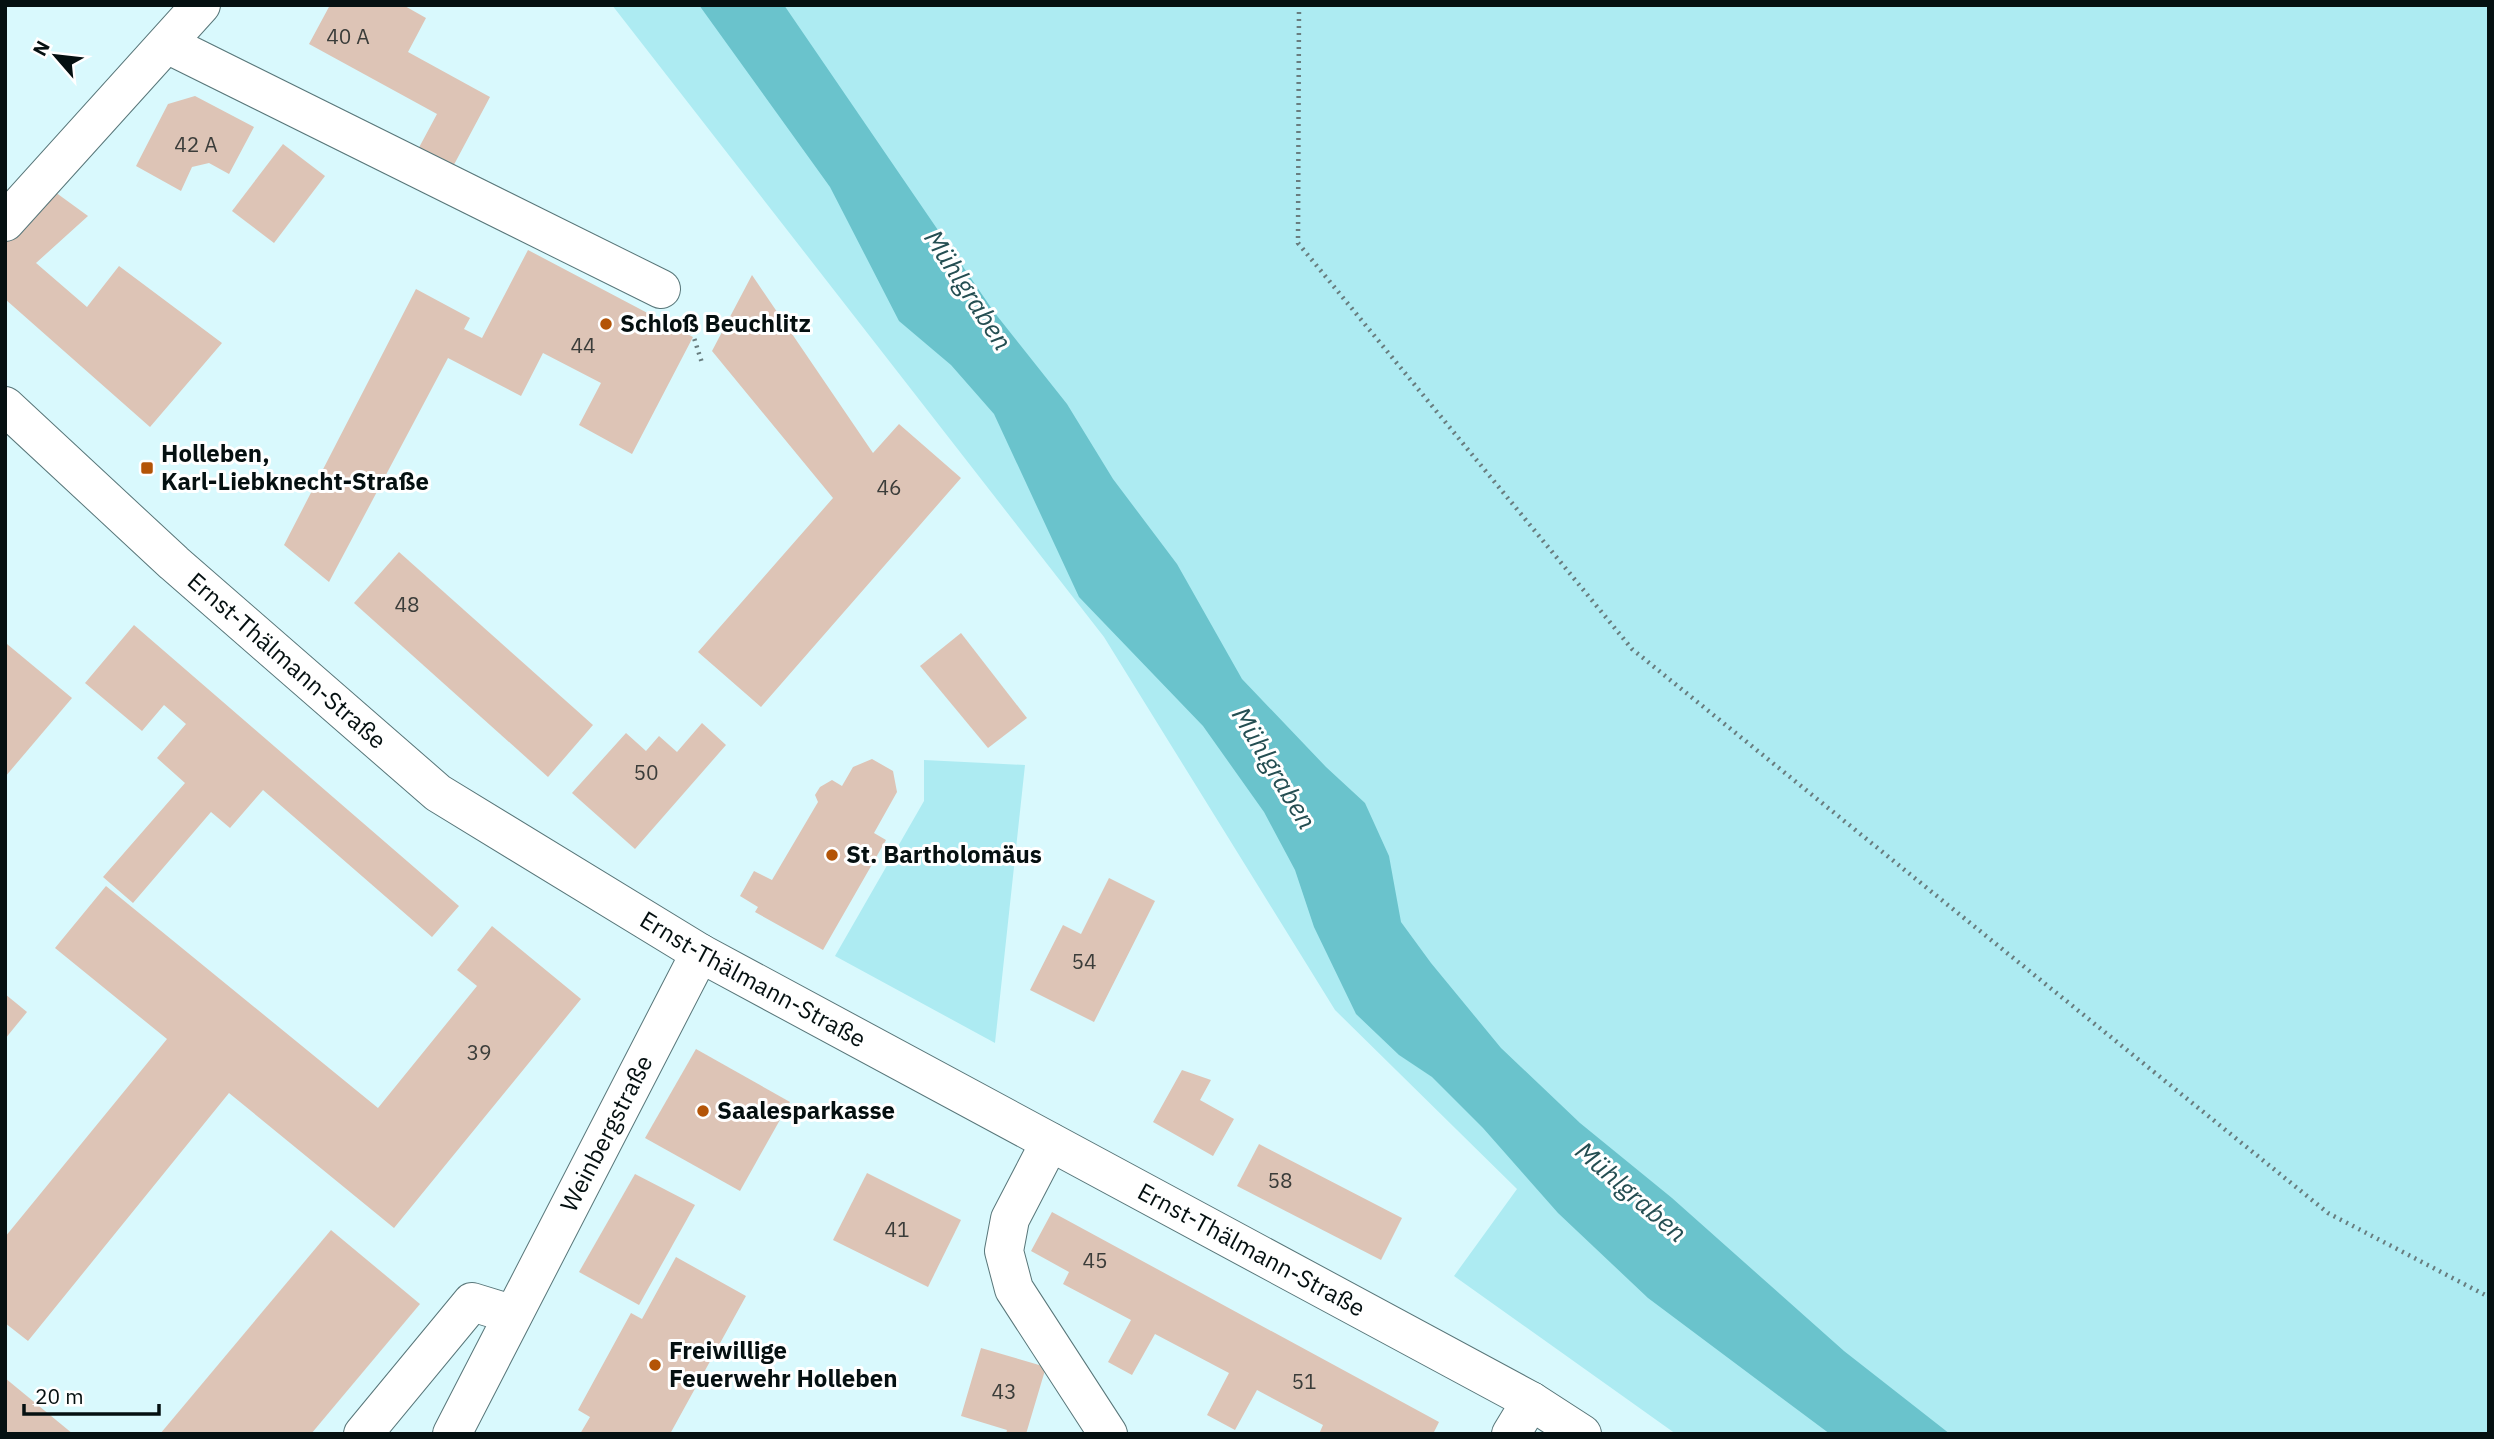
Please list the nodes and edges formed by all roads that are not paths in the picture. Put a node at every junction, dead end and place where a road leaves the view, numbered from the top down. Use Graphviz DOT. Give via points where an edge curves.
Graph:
graph roads {
  1 [pos="201,5"];
  2 [pos="167,44"];
  3 [pos="5,222"];
  4 [pos="661,289"];
  5 [pos="5,406"];
  6 [pos="700,953"];
  7 [pos="1050,1142"];
  8 [pos="511,1314"];
  9 [pos="1531,1401"];
  10 [pos="363,1434"];
  11 [pos="452,1434"];
  12 [pos="1108,1434"];
  13 [pos="1511,1434"];
  14 [pos="1582,1434"];
  1 -- 2 [label="main road"];
  2 -- 3 [label="main road"];
  2 -- 4 [label="main road"];
  5 -- 6 [label="main road, Ernst-Thälmann-Straße" via="174,563 438,793"];
  6 -- 7 [label="main road, Ernst-Thälmann-Straße"];
  6 -- 8 [label="main road, Weinbergstraße"];
  7 -- 9 [label="main road, Ernst-Thälmann-Straße"];
  7 -- 12 [label="main road" via="1010,1219 1004,1251 1014,1289"];
  8 -- 10 [label="main road" via="472,1302"];
  8 -- 11 [label="main road, Weinbergstraße"];
  9 -- 13 [label="main road"];
  9 -- 14 [label="main road, Ernst-Thälmann-Straße"];
}
